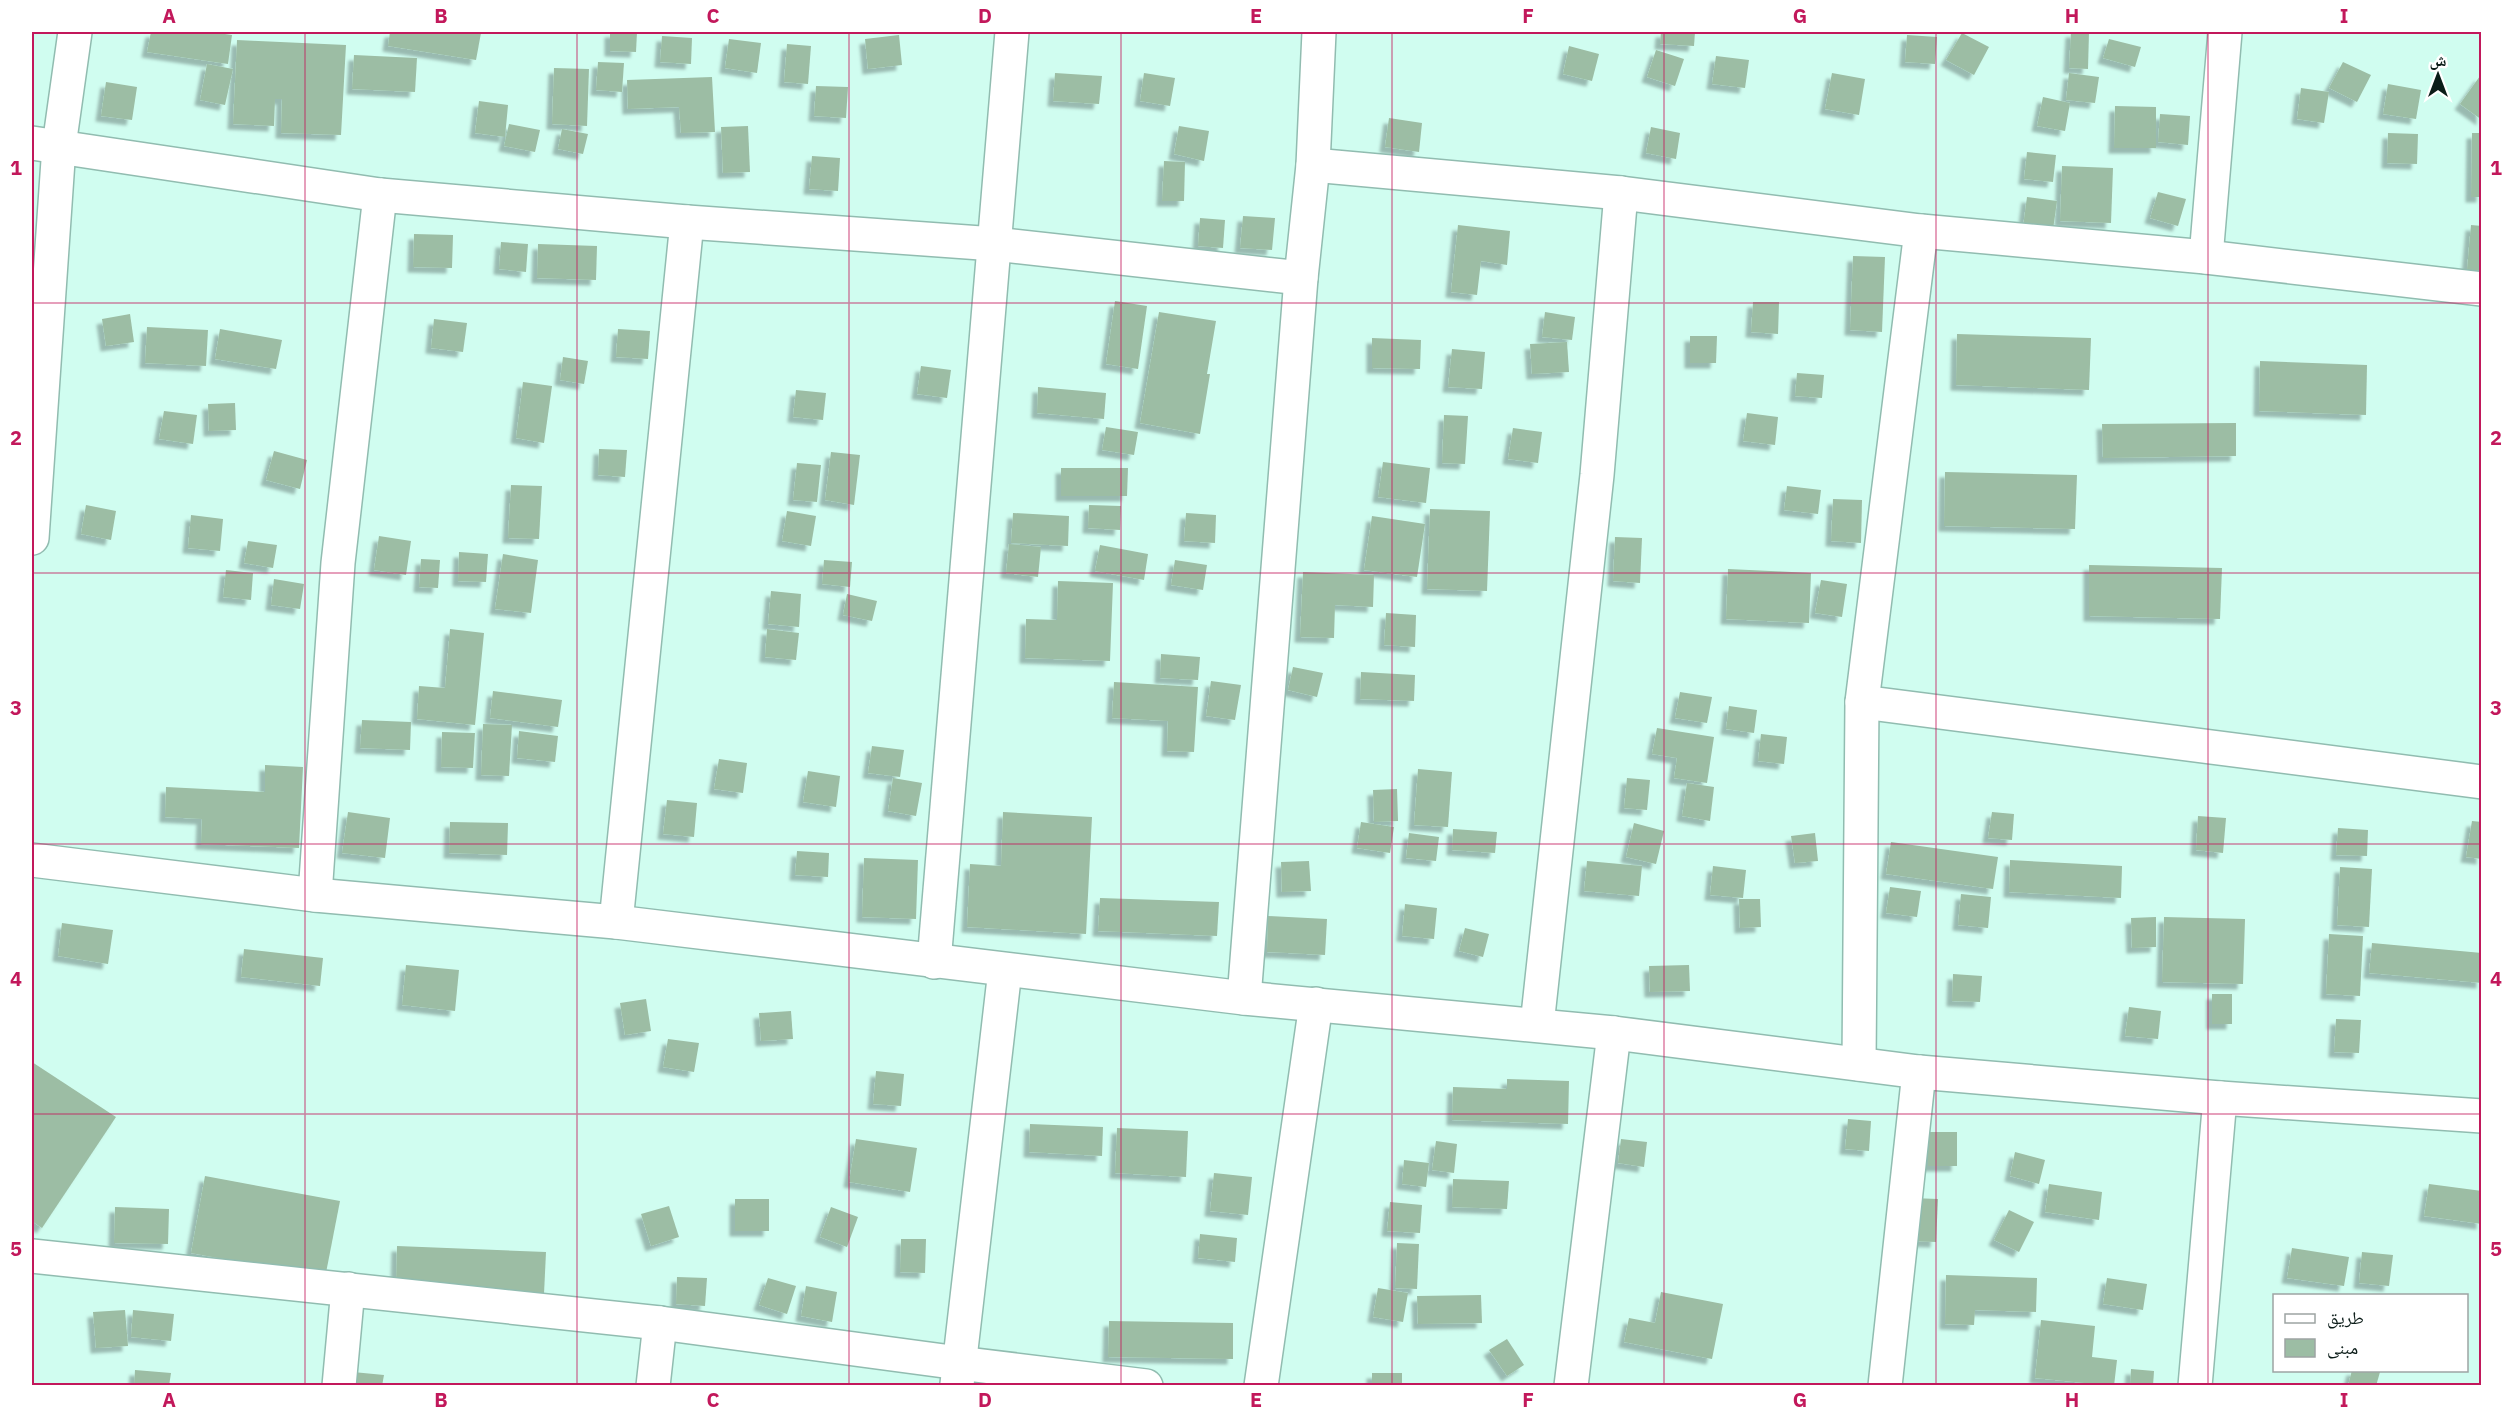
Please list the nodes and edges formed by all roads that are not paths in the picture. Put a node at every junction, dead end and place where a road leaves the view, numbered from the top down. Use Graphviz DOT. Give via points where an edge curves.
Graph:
graph roads {
  1 [pos="75,32"];
  2 [pos="1012,32"];
  3 [pos="1319,32"];
  4 [pos="2224,32"];
  5 [pos="45,144"];
  6 [pos="1312,165"];
  7 [pos="1621,193"];
  8 [pos="380,195"];
  9 [pos="687,222"];
  10 [pos="1921,231"];
  11 [pos="995,244"];
  12 [pos="2206,257"];
  13 [pos="1301,278"];
  14 [pos="2481,289"];
  15 [pos="32,538"];
  16 [pos="1862,702"];
  17 [pos="2481,782"];
  18 [pos="32,860"];
  19 [pos="315,896"];
  20 [pos="616,922"];
  21 [pos="934,962"];
  22 [pos="1005,970"];
  23 [pos="1244,998"];
  24 [pos="1316,1004"];
  25 [pos="1537,1025"];
  26 [pos="1614,1033"];
  27 [pos="1858,1064"];
  28 [pos="1919,1072"];
  29 [pos="2220,1098"];
  30 [pos="2481,1116"];
  31 [pos="32,1262"];
  32 [pos="348,1289"];
  33 [pos="660,1323"];
  34 [pos="958,1374"];
  35 [pos="339,1386"];
  36 [pos="654,1386"];
  37 [pos="1146,1386"];
  38 [pos="1261,1386"];
  39 [pos="1571,1386"];
  40 [pos="1885,1386"];
  41 [pos="2195,1386"];
  1 -- 5 [label="street"];
  2 -- 11 [label="street"];
  3 -- 6 [label="street"];
  4 -- 12 [label="street"];
  5 -- 8 [label="street"];
  5 -- 15 [label="street"];
  6 -- 7 [label="street"];
  6 -- 13 [label="street"];
  7 -- 10 [label="street"];
  7 -- 25 [label="street" via="1597,475"];
  8 -- 9 [label="street"];
  8 -- 19 [label="street" via="338,563"];
  9 -- 11 [label="street"];
  9 -- 20 [label="street"];
  10 -- 12 [label="street"];
  10 -- 16 [label="street"];
  11 -- 13 [label="street"];
  11 -- 21 [label="street"];
  12 -- 14 [label="street"];
  13 -- 23 [label="street"];
  16 -- 17 [label="street"];
  16 -- 27 [label="street"];
  18 -- 19 [label="street"];
  19 -- 20 [label="street"];
  20 -- 21 [label="street"];
  21 -- 22 [label="street"];
  22 -- 23 [label="street"];
  22 -- 34 [label="street"];
  23 -- 24 [label="street"];
  24 -- 25 [label="street"];
  24 -- 38 [label="street"];
  25 -- 26 [label="street"];
  26 -- 27 [label="street"];
  26 -- 39 [label="street"];
  27 -- 28 [label="street"];
  28 -- 29 [label="street"];
  28 -- 40 [label="street"];
  29 -- 30 [label="street"];
  29 -- 41 [label="street"];
  31 -- 32 [label="street"];
  32 -- 33 [label="street"];
  32 -- 35 [label="street"];
  33 -- 34 [label="street"];
  33 -- 36 [label="street"];
  34 -- 37 [label="street"];
}
